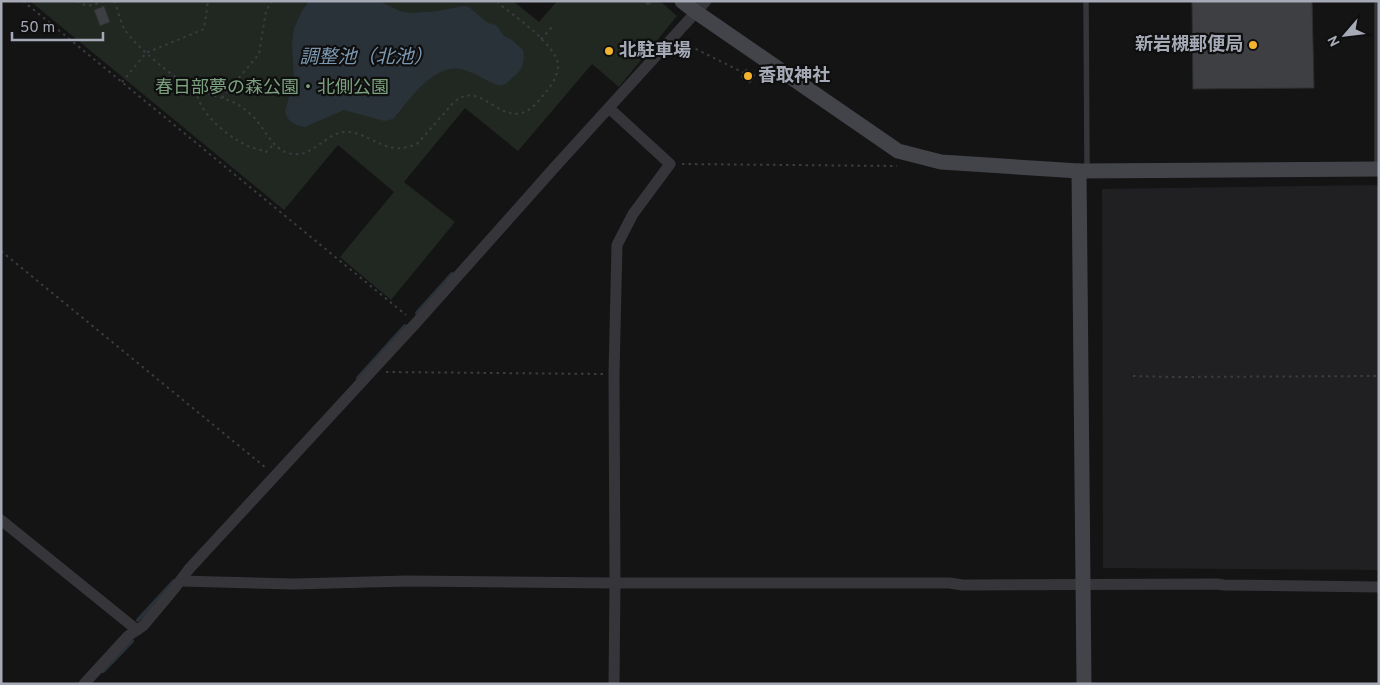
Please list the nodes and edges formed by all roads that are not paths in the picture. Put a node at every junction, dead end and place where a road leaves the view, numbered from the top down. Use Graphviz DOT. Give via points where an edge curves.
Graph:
graph roads {
  1 [pos="682,1"];
  2 [pos="1086,1"];
  3 [pos="1377,1"];
  4 [pos="701,7"];
  5 [pos="609,108"];
  6 [pos="1378,169"];
  7 [pos="1083,170"];
  8 [pos="1,520"];
  9 [pos="180,581"];
  10 [pos="615,584"];
  11 [pos="1084,584"];
  12 [pos="1379,587"];
  13 [pos="137,630"];
  14 [pos="84,684"];
  15 [pos="614,684"];
  16 [pos="1084,684"];
  1 -- 4 [label="street"];
  2 -- 7 [label="lane"];
  3 -- 6 [label="lane"];
  4 -- 5 [label="street"];
  4 -- 7 [label="street" via="898,151 941,162"];
  5 -- 9 [label="street"];
  5 -- 10 [label="street" via="670,164 633,214 617,245"];
  6 -- 7 [label="street"];
  7 -- 11 [label="street"];
  8 -- 13 [label="street"];
  9 -- 10 [label="street"];
  9 -- 13 [label="street"];
  10 -- 11 [label="street"];
  10 -- 15 [label="street"];
  11 -- 12 [label="street"];
  11 -- 16 [label="street"];
  13 -- 14 [label="street"];
}
